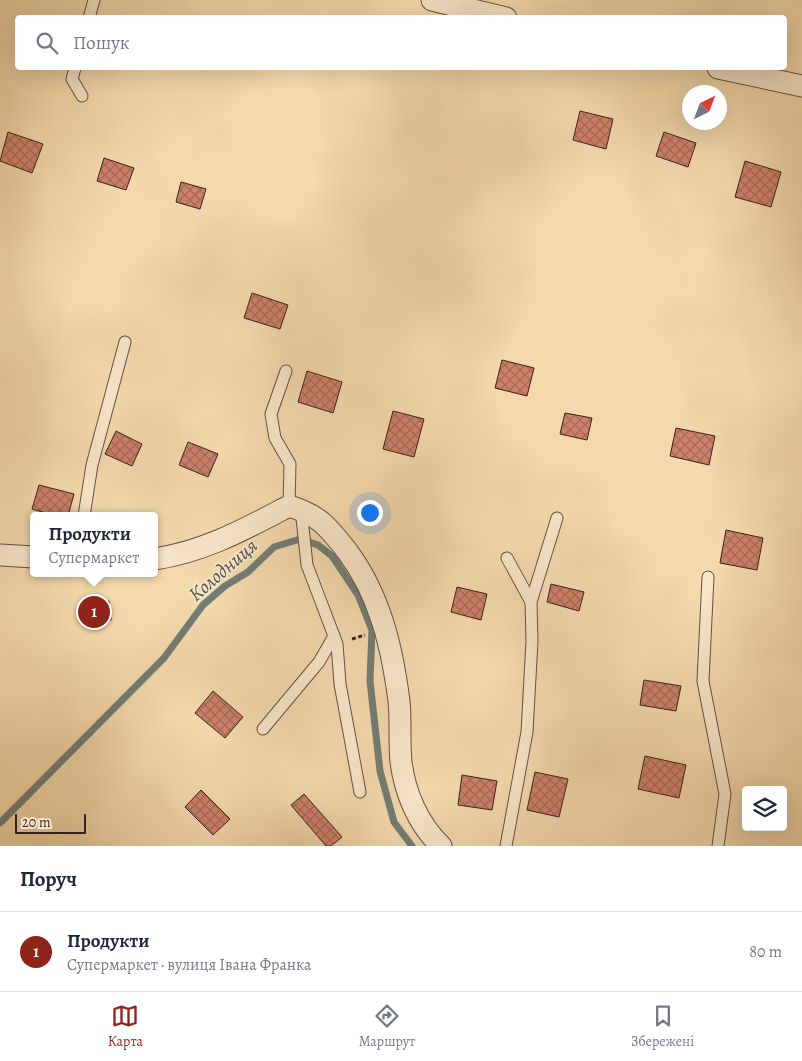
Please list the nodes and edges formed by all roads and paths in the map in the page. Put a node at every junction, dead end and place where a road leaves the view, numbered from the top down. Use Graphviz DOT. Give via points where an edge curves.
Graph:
graph roads {
  1 [pos="94,0"];
  2 [pos="432,0"];
  3 [pos="90,15"];
  4 [pos="494,15"];
  5 [pos="74,70"];
  6 [pos="727,70"];
  7 [pos="802,86"];
  8 [pos="82,96"];
  9 [pos="125,342"];
  10 [pos="286,371"];
  11 [pos="85,512"];
  12 [pos="297,513"];
  13 [pos="557,518"];
  14 [pos="0,555"];
  15 [pos="30,557"];
  16 [pos="507,558"];
  17 [pos="158,559"];
  18 [pos="708,577"];
  19 [pos="531,602"];
  20 [pos="334,636"];
  21 [pos="263,729"];
  22 [pos="360,792"];
  23 [pos="441,846"];
  24 [pos="506,846"];
  25 [pos="718,846"];
  1 -- 3 [label="lane"];
  2 -- 4 [label="street"];
  5 -- 8 [label="lane" via="72,79"];
  6 -- 7 [label="street"];
  9 -- 11 [label="lane" via="92,465"];
  10 -- 12 [label="lane" via="270,414 275,438 290,464"];
  12 -- 17 [label="street" via="180,556"];
  12 -- 20 [label="lane" via="307,565"];
  12 -- 23 [label="street" via="310,512 330,530 353,559 372,594 389,639 399,702 401,763 413,808"];
  13 -- 19 [label="lane"];
  14 -- 15 [label="street"];
  16 -- 19 [label="lane"];
  18 -- 25 [label="lane" via="703,681 725,794"];
  19 -- 24 [label="lane" via="526,732"];
  20 -- 21 [label="lane" via="319,662"];
  20 -- 22 [label="lane"];
}
